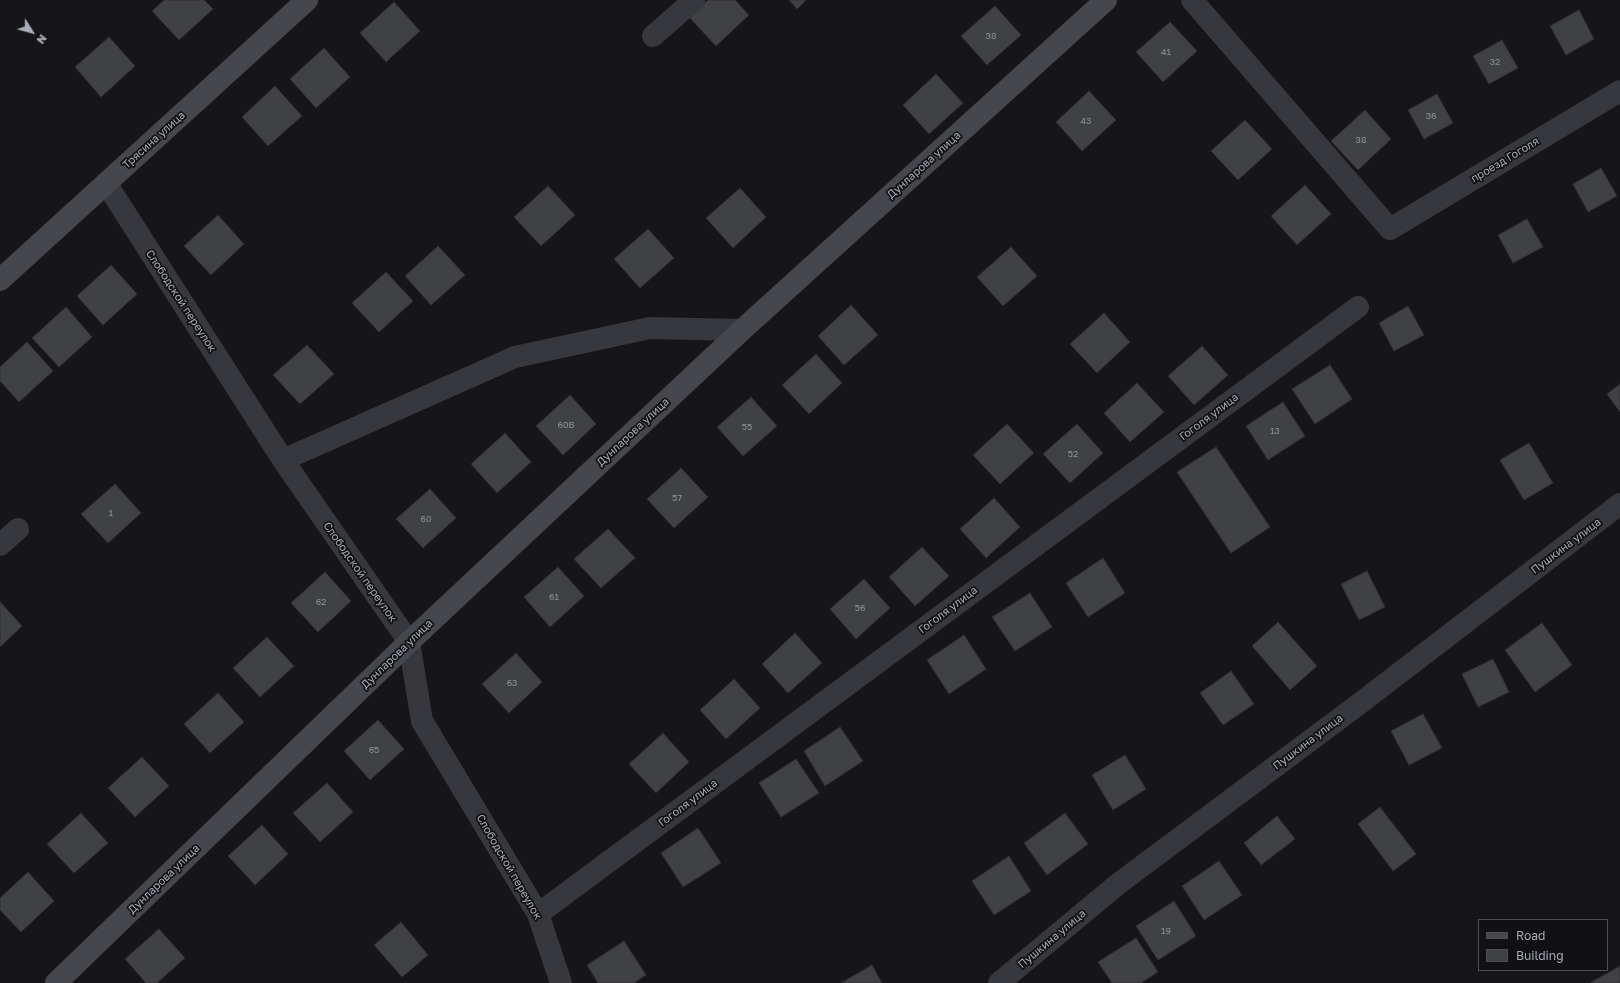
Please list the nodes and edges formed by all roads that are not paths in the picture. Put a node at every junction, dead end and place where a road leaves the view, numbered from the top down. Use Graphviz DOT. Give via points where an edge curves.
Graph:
graph roads {
  1 [pos="307,0"];
  2 [pos="694,0"];
  3 [pos="1106,0"];
  4 [pos="1192,0"];
  5 [pos="653,36"];
  6 [pos="1620,90"];
  7 [pos="106,184"];
  8 [pos="0,280"];
  9 [pos="1358,307"];
  10 [pos="742,330"];
  11 [pos="283,460"];
  12 [pos="1620,504"];
  13 [pos="18,529"];
  14 [pos="0,545"];
  15 [pos="409,642"];
  16 [pos="538,914"];
  17 [pos="556,981"];
  18 [pos="56,983"];
  19 [pos="999,983"];
  1 -- 7 [label="street, Трясина улица"];
  2 -- 5 [label="street"];
  3 -- 10 [label="street, Дунларова улица"];
  4 -- 6 [label="street, проезд Гоголя" via="1390,229"];
  7 -- 8 [label="street, Трясина улица"];
  7 -- 11 [label="street, Слободской переулок"];
  9 -- 16 [label="street, Гоголя улица"];
  10 -- 11 [label="street" via="650,328 516,357"];
  10 -- 15 [label="street, Дунларова улица"];
  11 -- 15 [label="street, Слободской переулок"];
  12 -- 19 [label="street, Пушкина улица" via="1118,884"];
  13 -- 14 [label="street"];
  15 -- 16 [label="street, Слободской переулок" via="422,721"];
  15 -- 18 [label="street, Дунларова улица"];
  16 -- 17 [label="street, Слободской переулок"];
}
